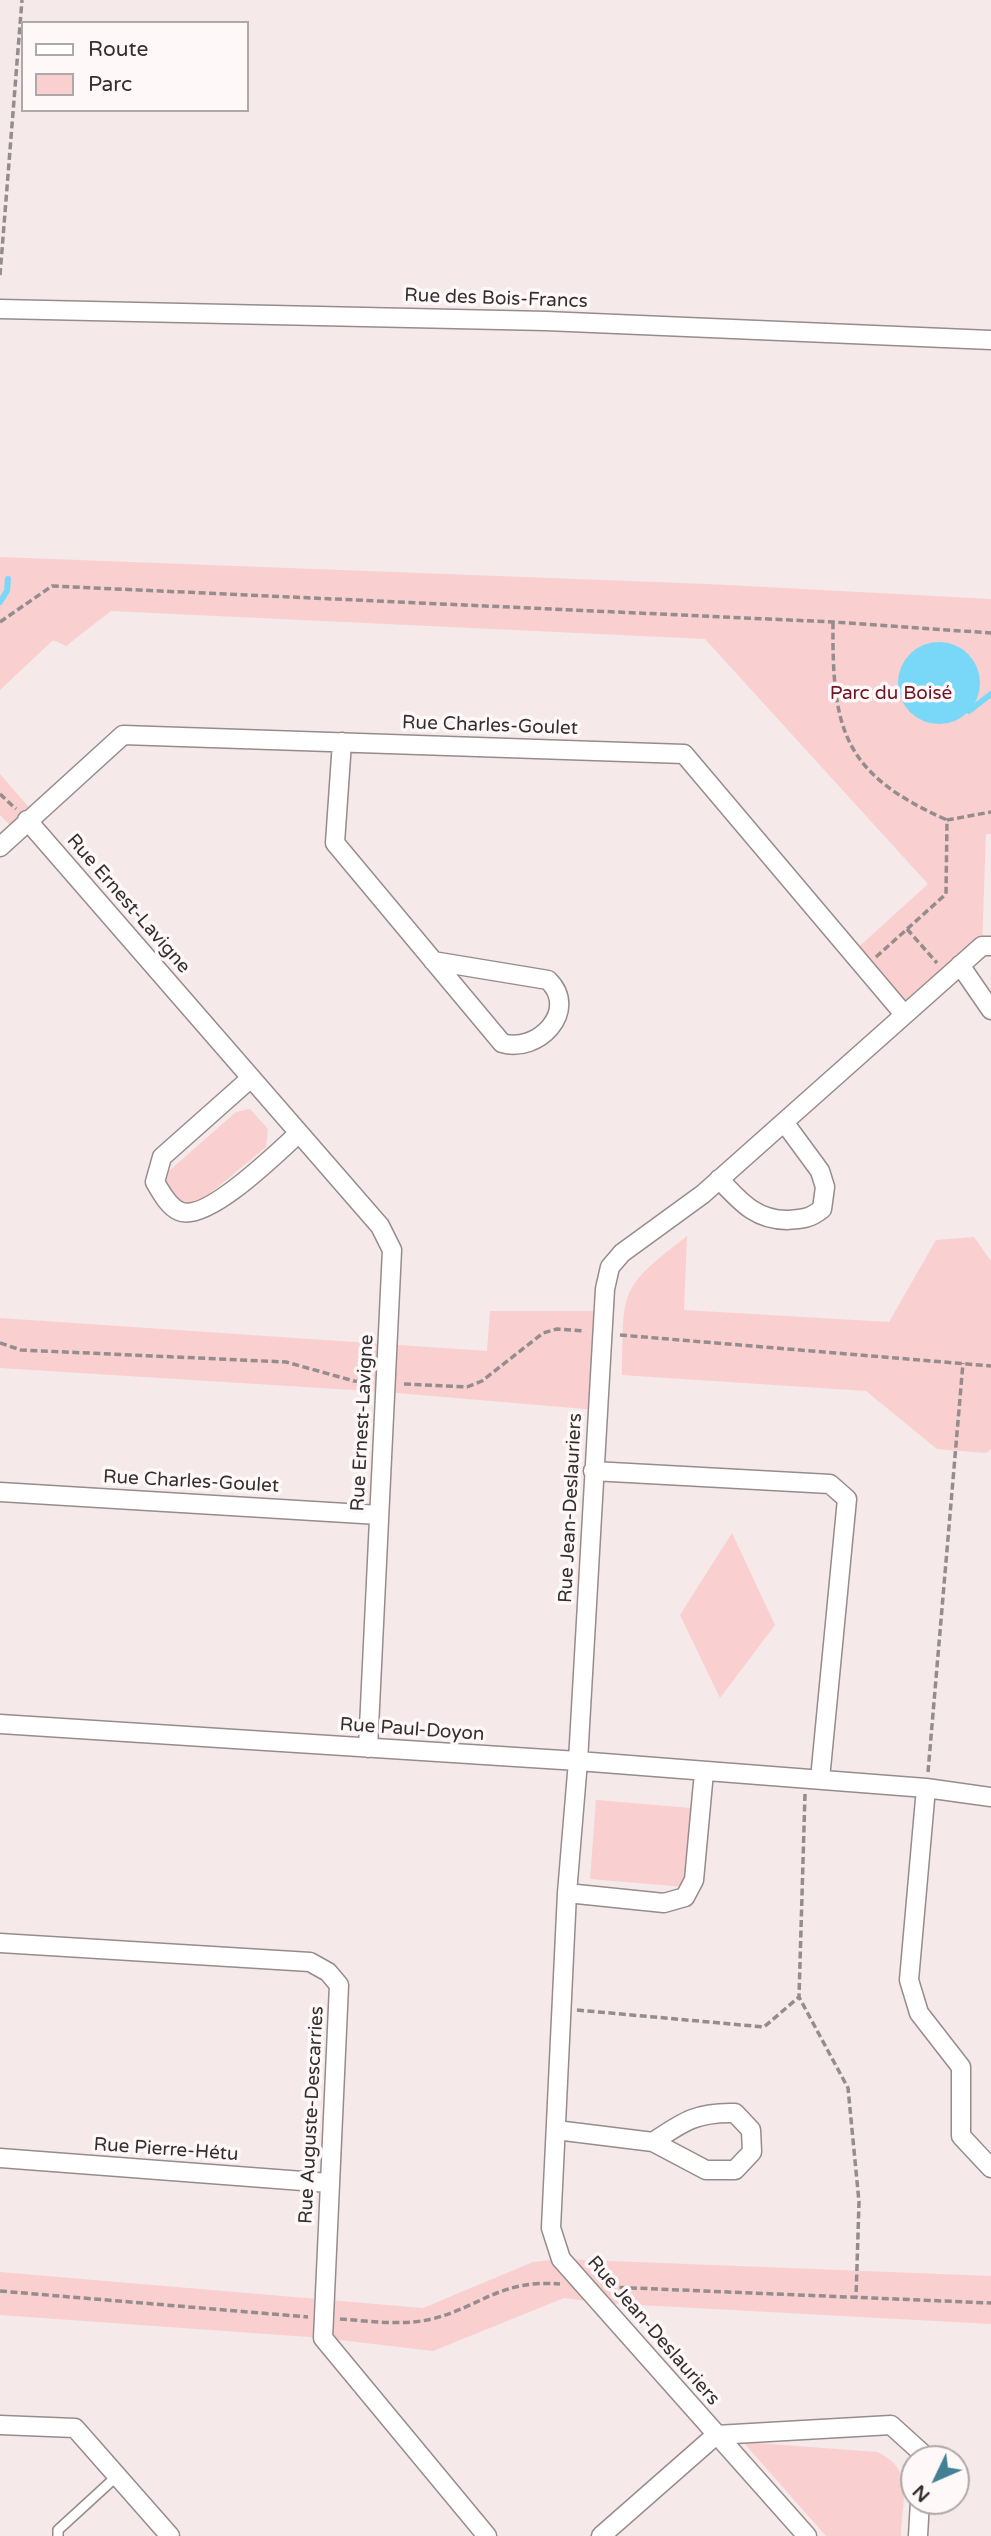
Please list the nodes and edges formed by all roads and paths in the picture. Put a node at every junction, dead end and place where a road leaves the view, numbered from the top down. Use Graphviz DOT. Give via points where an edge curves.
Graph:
graph roads {
  1 [pos="22,0"];
  2 [pos="0,275"];
  3 [pos="0,309"];
  4 [pos="991,340"];
  5 [pos="0,622"];
  6 [pos="832,622"];
  7 [pos="991,633"];
  8 [pos="342,743"];
  9 [pos="991,812"];
  10 [pos="27,820"];
  11 [pos="947,820"];
  12 [pos="0,847"];
  13 [pos="907,929"];
  14 [pos="991,946"];
  15 [pos="433,961"];
  16 [pos="864,968"];
  17 [pos="954,970"];
  18 [pos="991,1010"];
  19 [pos="903,1013"];
  20 [pos="251,1078"];
  21 [pos="784,1122"];
  22 [pos="299,1133"];
  23 [pos="719,1179"];
  24 [pos="603,1333"];
  25 [pos="0,1343"];
  26 [pos="963,1363"];
  27 [pos="991,1366"];
  28 [pos="386,1383"];
  29 [pos="593,1471"];
  30 [pos="0,1492"];
  31 [pos="379,1515"];
  32 [pos="0,1724"];
  33 [pos="368,1748"];
  34 [pos="578,1761"];
  35 [pos="704,1772"];
  36 [pos="813,1779"];
  37 [pos="926,1788"];
  38 [pos="991,1797"];
  39 [pos="567,1893"];
  40 [pos="0,1943"];
  41 [pos="799,1997"];
  42 [pos="561,2009"];
  43 [pos="556,2130"];
  44 [pos="653,2142"];
  45 [pos="0,2158"];
  46 [pos="991,2168"];
  47 [pos="329,2183"];
  48 [pos="586,2286"];
  49 [pos="0,2291"];
  50 [pos="856,2298"];
  51 [pos="991,2303"];
  52 [pos="324,2319"];
  53 [pos="0,2425"];
  54 [pos="716,2435"];
  55 [pos="913,2445"];
  56 [pos="117,2476"];
  57 [pos="919,2515"];
  58 [pos="58,2536"];
  59 [pos="170,2536"];
  60 [pos="487,2536"];
  61 [pos="601,2536"];
  62 [pos="807,2536"];
  63 [pos="918,2536"];
  1 -- 2 [label="path"];
  3 -- 4 [label="street, Rue des Bois-Francs" via="546,321"];
  5 -- 6 [label="path" via="52,586"];
  6 -- 7 [label="path"];
  6 -- 11 [label="path" via="835,699 857,759 910,804"];
  8 -- 10 [label="street, Rue Charles-Goulet" via="123,735"];
  8 -- 15 [label="street" via="335,843"];
  8 -- 16 [label="street, Rue Charles-Goulet" via="684,754"];
  9 -- 11 [label="path"];
  10 -- 12 [label="street, Rue Charles-Goulet"];
  10 -- 20 [label="street, Rue Ernest-Lavigne"];
  11 -- 13 [label="path" via="946,894"];
  13 -- 16 [label="path"];
  13 -- 17 [label="path"];
  14 -- 17 [label="street, Rue Jean-Deslauriers" via="982,946"];
  15 -- 15 [label="street" via="502,1043 515,1047 529,1044 556,1020 561,1001 559,991 548,980"];
  16 -- 19 [label="street, Rue Charles-Goulet"];
  17 -- 18 [label="street"];
  17 -- 19 [label="street, Rue Jean-Deslauriers"];
  19 -- 21 [label="street, Rue Jean-Deslauriers"];
  20 -- 22 [label="street, Rue Ernest-Lavigne"];
  20 -- 22 [label="street" via="162,1157 155,1182 164,1198 186,1213 212,1206"];
  21 -- 23 [label="street, Rue Jean-Deslauriers"];
  21 -- 23 [label="street" via="820,1171 825,1186 822,1209 809,1219 769,1220 749,1210"];
  22 -- 28 [label="street, Rue Ernest-Lavigne" via="380,1226 392,1250"];
  23 -- 24 [label="street, Rue Jean-Deslauriers" via="616,1259 605,1289"];
  24 -- 26 [label="path"];
  24 -- 28 [label="path" via="556,1329 543,1333 482,1381 467,1387"];
  24 -- 29 [label="street, Rue Jean-Deslauriers"];
  25 -- 28 [label="path" via="21,1350 286,1362 354,1381"];
  26 -- 27 [label="path"];
  26 -- 37 [label="path"];
  28 -- 31 [label="street, Rue Ernest-Lavigne"];
  29 -- 34 [label="street, Rue Jean-Deslauriers"];
  29 -- 36 [label="street" via="830,1484 847,1499"];
  30 -- 31 [label="street, Rue Charles-Goulet"];
  31 -- 33 [label="street, Rue Ernest-Lavigne"];
  32 -- 33 [label="street, Rue Paul-Doyon"];
  33 -- 34 [label="street, Rue Paul-Doyon"];
  34 -- 35 [label="street, Rue Paul-Doyon"];
  34 -- 39 [label="street, Rue Jean-Deslauriers"];
  35 -- 36 [label="street, Rue Paul-Doyon"];
  35 -- 39 [label="street" via="694,1880 685,1897 664,1903"];
  36 -- 37 [label="street, Rue Paul-Doyon"];
  36 -- 41 [label="path"];
  37 -- 38 [label="street, Rue Paul-Doyon"];
  37 -- 46 [label="street" via="909,1980 919,2013 961,2067 961,2136"];
  39 -- 42 [label="street, Rue Jean-Deslauriers"];
  40 -- 47 [label="street, Rue Auguste-Descarries" via="310,1962 328,1972 339,1985"];
  41 -- 42 [label="path" via="764,2027"];
  41 -- 50 [label="path" via="848,2088 859,2202"];
  42 -- 43 [label="street, Rue Jean-Deslauriers"];
  43 -- 44 [label="street"];
  43 -- 48 [label="street, Rue Jean-Deslauriers" via="551,2228 561,2259"];
  44 -- 44 [label="street" via="706,2170 735,2170 752,2152 751,2130 735,2113 707,2113"];
  45 -- 47 [label="street, Rue Pierre-Hétu"];
  47 -- 52 [label="street, Rue Auguste-Descarries"];
  48 -- 50 [label="path"];
  48 -- 52 [label="path" via="542,2282 500,2289 455,2311 414,2323"];
  48 -- 54 [label="street, Rue Jean-Deslauriers"];
  49 -- 52 [label="path"];
  50 -- 51 [label="path"];
  52 -- 60 [label="street, Rue Auguste-Descarries" via="323,2338"];
  53 -- 56 [label="street" via="75,2428"];
  54 -- 55 [label="street, Rue Jean-Deslauriers" via="891,2425"];
  54 -- 61 [label="street"];
  54 -- 62 [label="street, Rue Jean-Deslauriers"];
  56 -- 58 [label="lane" via="58,2530"];
  56 -- 59 [label="street"];
  57 -- 63 [label="street"];
}
